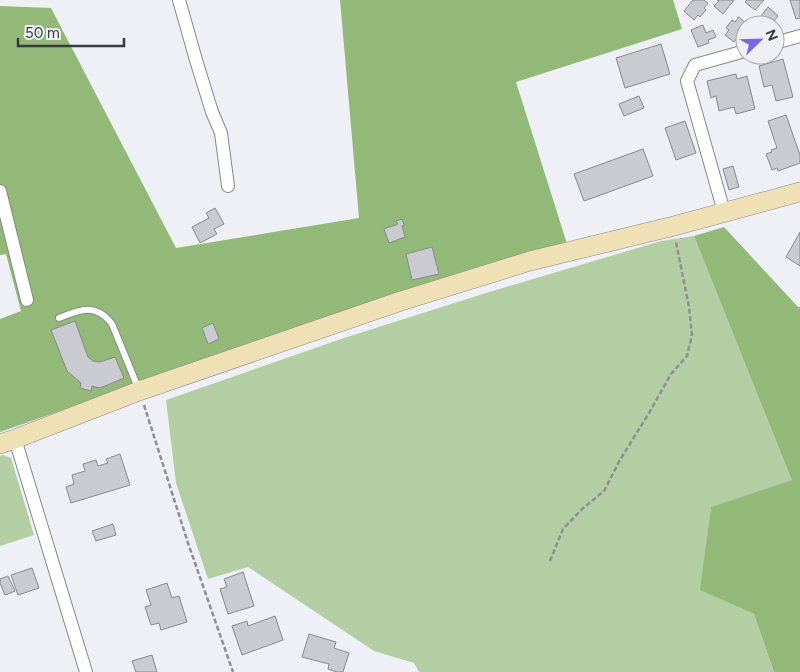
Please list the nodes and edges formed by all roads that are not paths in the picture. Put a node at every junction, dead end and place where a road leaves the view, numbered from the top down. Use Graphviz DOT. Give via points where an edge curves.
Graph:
graph roads {
  1 [pos="179,0"];
  2 [pos="800,36"];
  3 [pos="785,40"];
  4 [pos="735,54"];
  5 [pos="228,186"];
  6 [pos="0,192"];
  7 [pos="800,192"];
  8 [pos="724,212"];
  9 [pos="27,300"];
  10 [pos="59,318"];
  11 [pos="140,391"];
  12 [pos="8,442"];
  13 [pos="86,672"];
  1 -- 5 [label="street" via="221,133"];
  2 -- 3 [label="street"];
  4 -- 8 [label="street" via="695,65 687,81"];
  6 -- 9 [label="street"];
  7 -- 8 [label="street"];
  8 -- 11 [label="street" via="530,261 401,301"];
  10 -- 11 [label="lane" via="85,309 107,318"];
  11 -- 12 [label="street"];
  12 -- 13 [label="street"];
}
